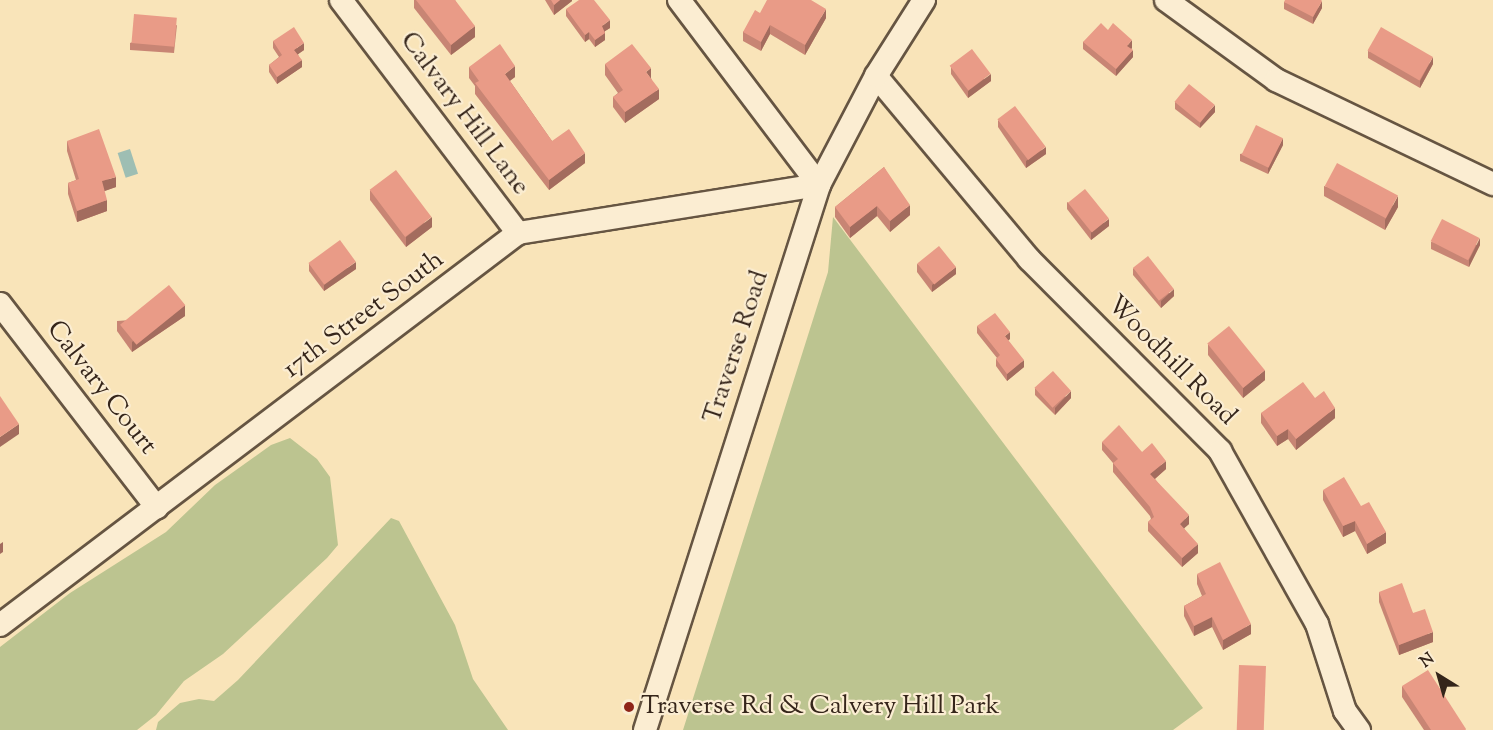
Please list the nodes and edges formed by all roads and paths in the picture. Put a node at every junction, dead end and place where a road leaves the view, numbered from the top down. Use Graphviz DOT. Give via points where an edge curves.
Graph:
graph roads {
  1 [pos="341,0"];
  2 [pos="679,0"];
  3 [pos="924,0"];
  4 [pos="1166,0"];
  5 [pos="876,76"];
  6 [pos="1493,184"];
  7 [pos="819,185"];
  8 [pos="518,233"];
  9 [pos="0,304"];
  10 [pos="158,508"];
  11 [pos="0,625"];
  12 [pos="1342,720"];
  13 [pos="645,730"];
  14 [pos="1359,730"];
  1 -- 8 [label="street, Calvary Hill Lane"];
  2 -- 7 [label="street"];
  3 -- 5 [label="street, Traverse Road"];
  4 -- 6 [label="street" via="1276,80"];
  5 -- 7 [label="street, Traverse Road"];
  5 -- 12 [label="street, Woodhill Road" via="1029,259 1220,451 1317,624"];
  7 -- 8 [label="street, 17th Street South"];
  7 -- 13 [label="street, Traverse Road"];
  8 -- 10 [label="street, 17th Street South"];
  9 -- 10 [label="street, Calvary Court"];
  10 -- 11 [label="street, 17th Street South"];
  12 -- 14 [label="street, Woodhill Road"];
}
